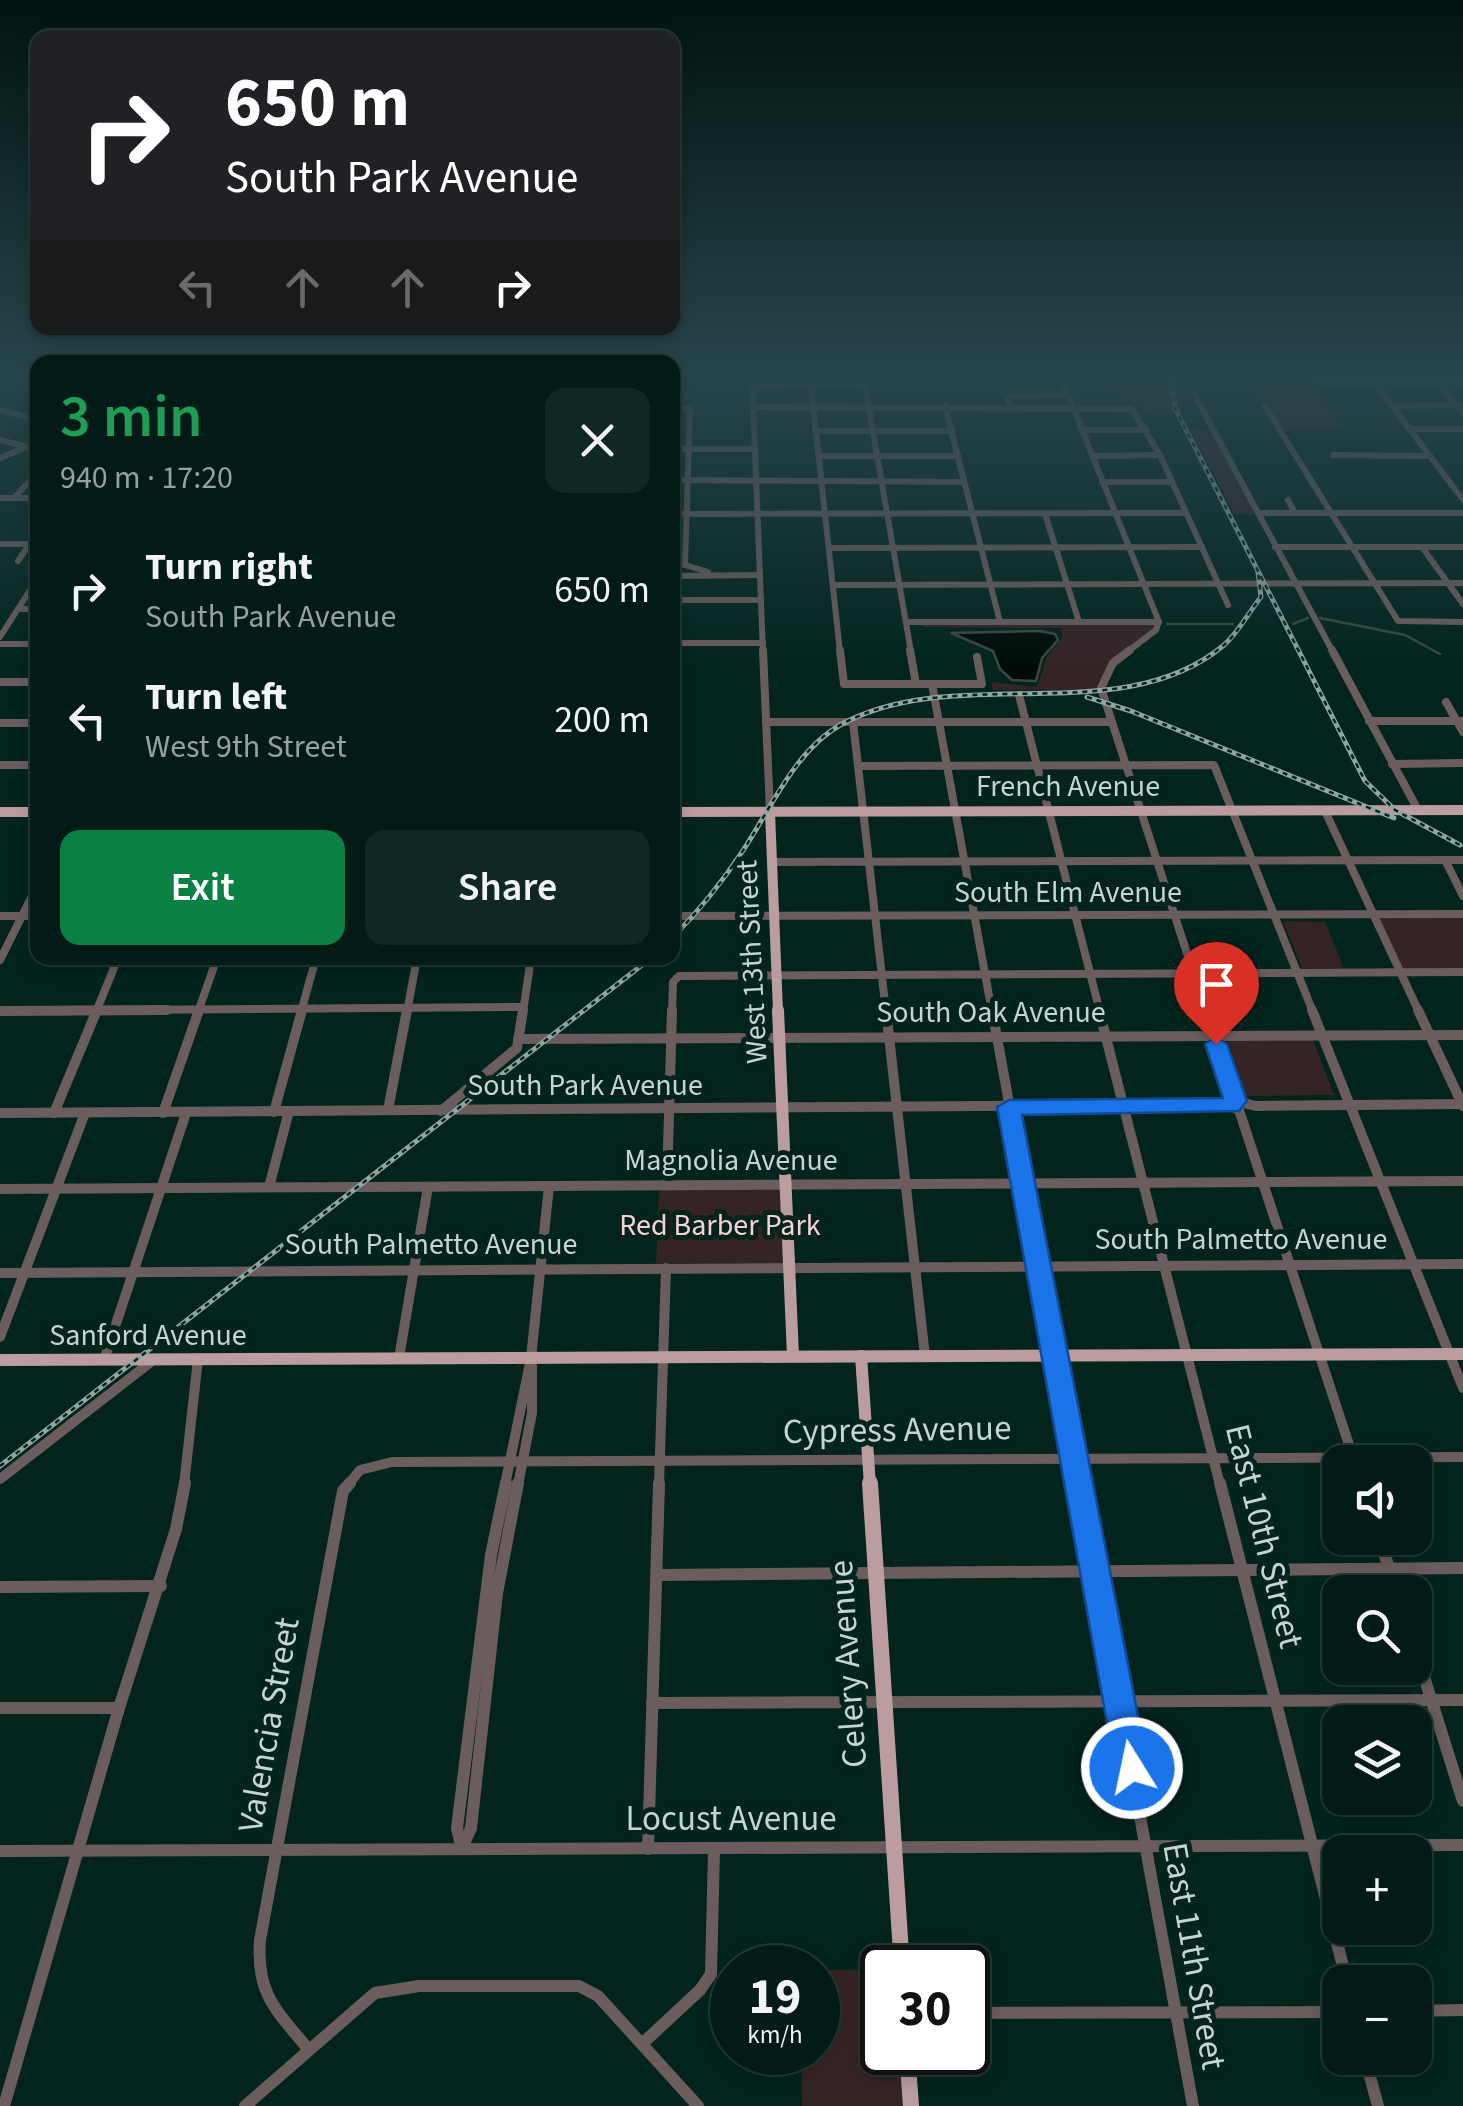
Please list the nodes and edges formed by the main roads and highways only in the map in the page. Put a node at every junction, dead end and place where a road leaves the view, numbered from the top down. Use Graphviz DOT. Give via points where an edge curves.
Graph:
graph roads {
  1 [pos="1463,810"];
  2 [pos="0,812"];
  3 [pos="30,812"];
  4 [pos="680,812"];
  5 [pos="770,812"];
  6 [pos="1456,1354"];
  7 [pos="793,1356"];
  8 [pos="861,1356"];
  9 [pos="0,1360"];
  10 [pos="900,1945"];
  11 [pos="910,2075"];
  12 [pos="912,2106"];
  1 -- 5 [label="main road, French Avenue"];
  2 -- 3 [label="main road"];
  4 -- 5 [label="main road, French Avenue"];
  5 -- 7 [label="main road, West 13th Street"];
  6 -- 8 [label="main road, Sanford Avenue"];
  7 -- 8 [label="main road, Sanford Avenue"];
  7 -- 9 [label="main road, Sanford Avenue"];
  8 -- 10 [label="main road, Celery Avenue"];
  11 -- 12 [label="main road"];
}
